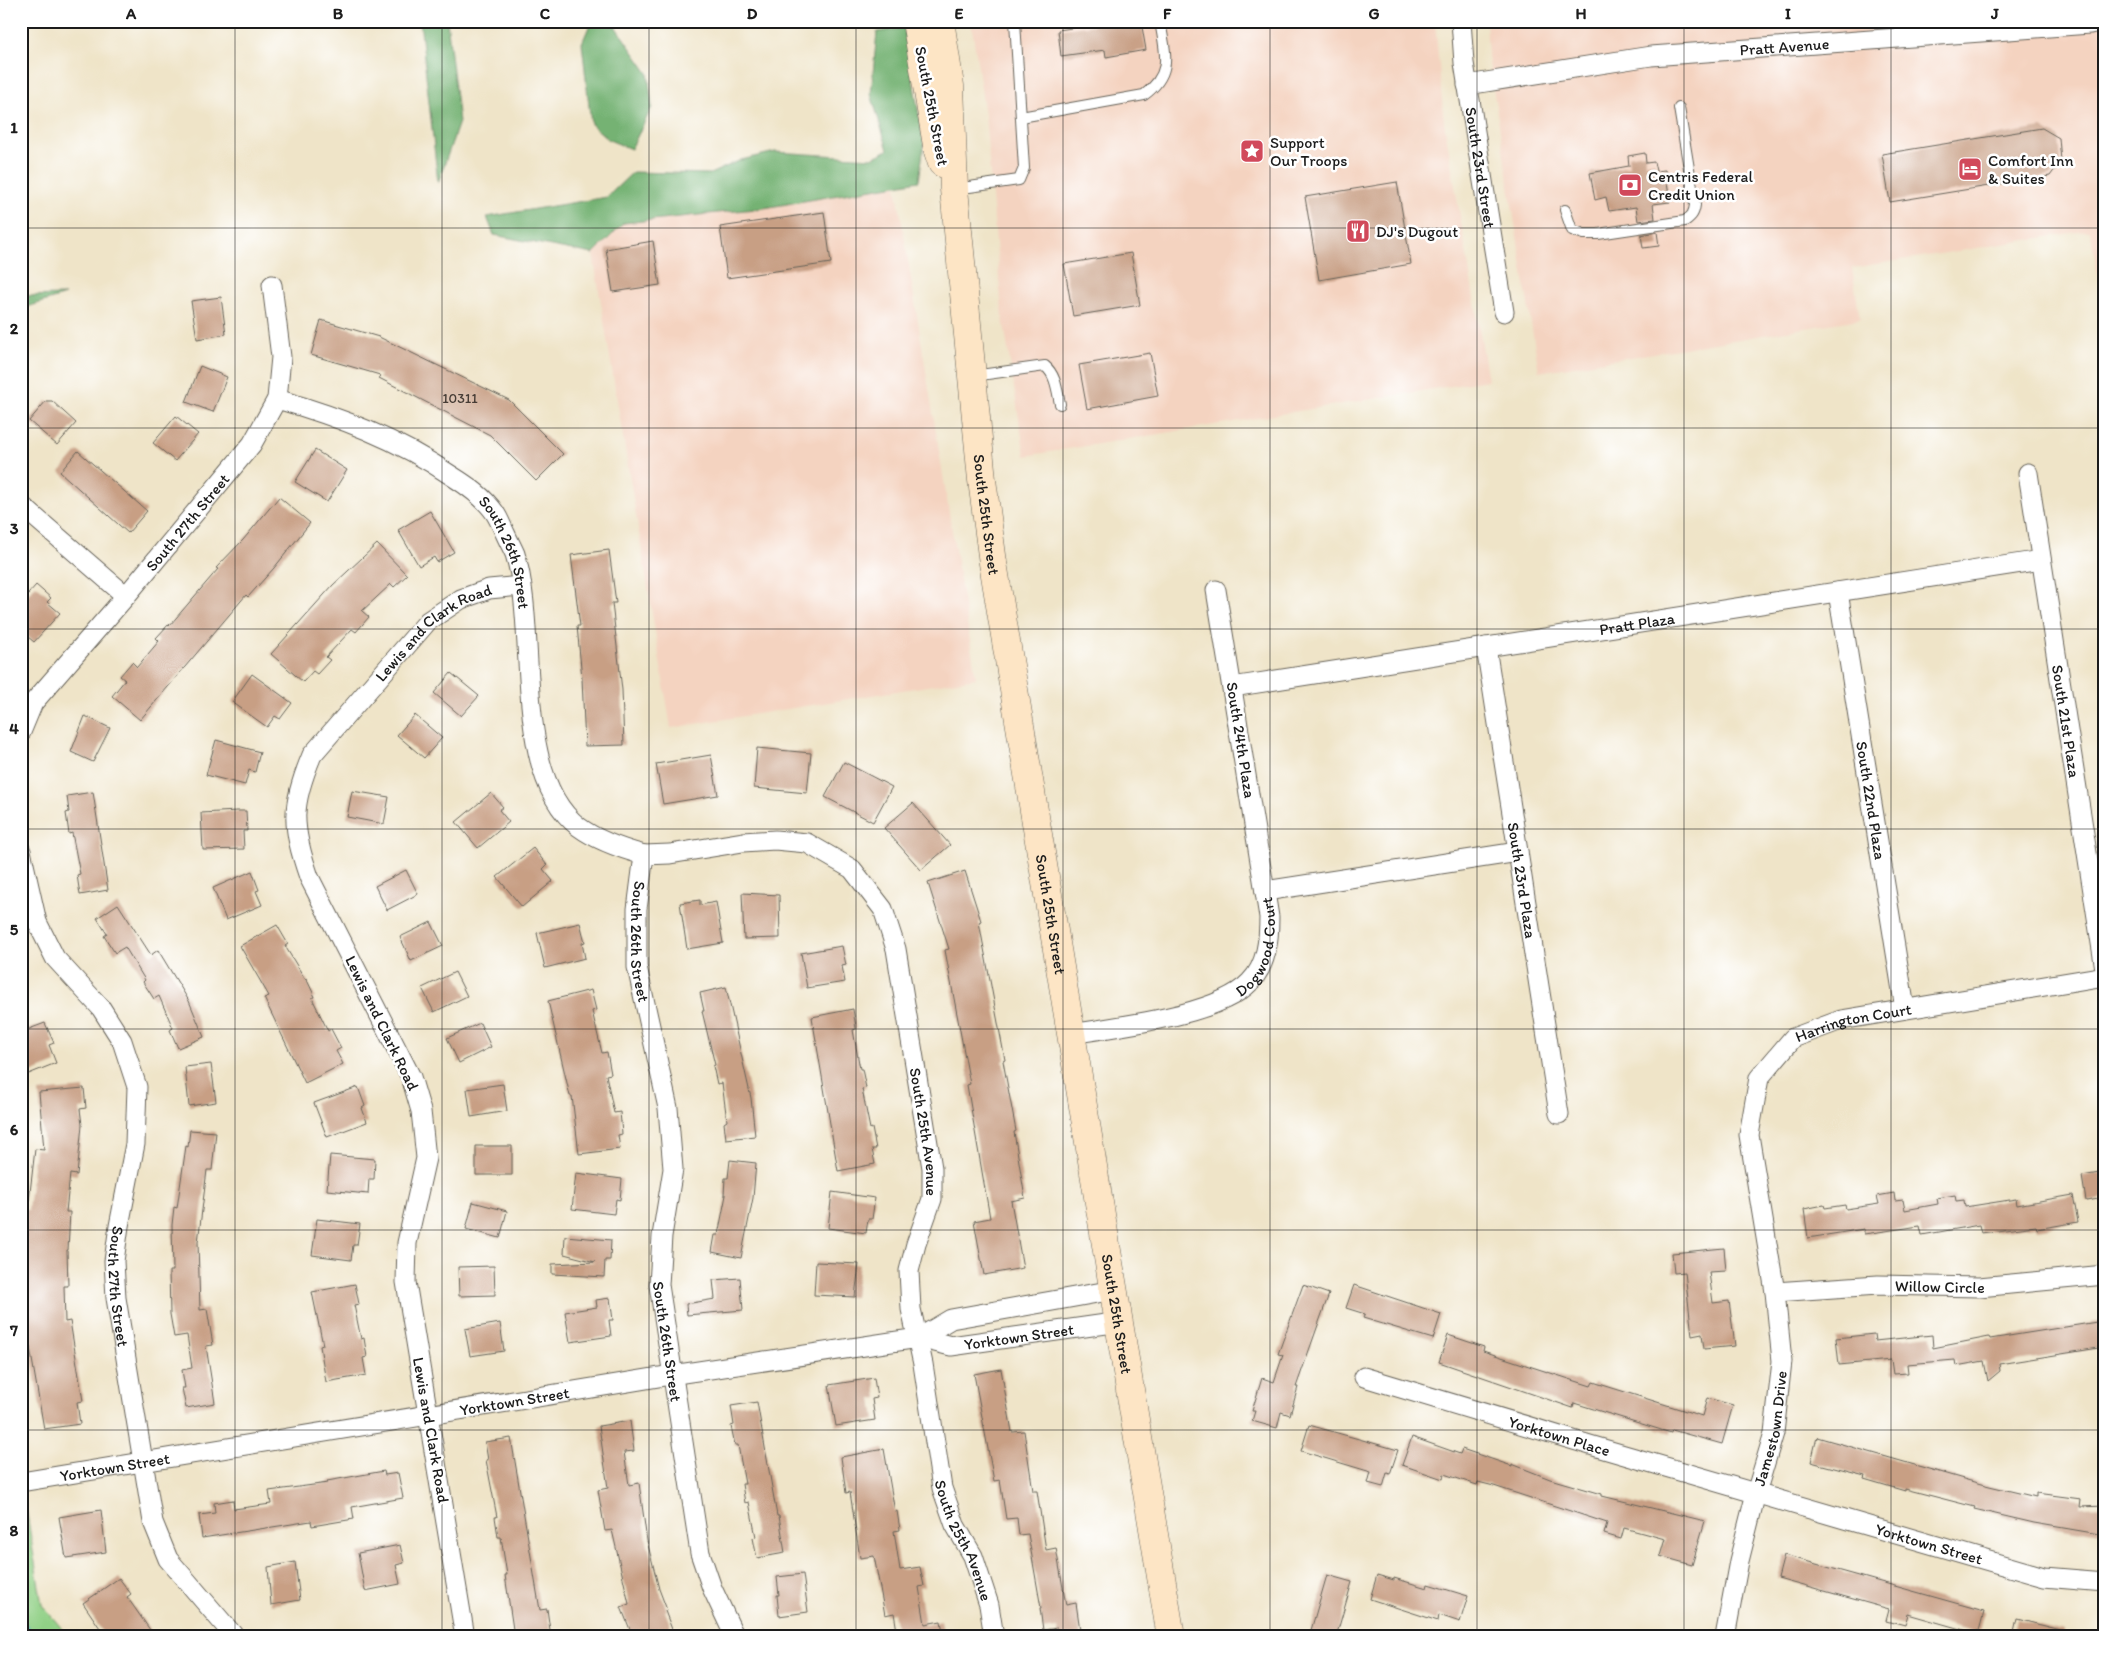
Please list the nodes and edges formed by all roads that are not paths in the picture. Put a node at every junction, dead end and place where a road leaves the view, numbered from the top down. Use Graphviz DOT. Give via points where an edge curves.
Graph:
graph roads {
  1 [pos="916,21"];
  2 [pos="940,21"];
  3 [pos="1015,21"];
  4 [pos="1160,21"];
  5 [pos="1461,21"];
  6 [pos="2104,21"];
  7 [pos="1467,85"];
  8 [pos="1679,108"];
  9 [pos="1021,117"];
  10 [pos="954,189"];
  11 [pos="1565,210"];
  12 [pos="272,285"];
  13 [pos="1504,312"];
  14 [pos="972,376"];
  15 [pos="277,399"];
  16 [pos="1060,404"];
  17 [pos="2028,473"];
  18 [pos="21,506"];
  19 [pos="2041,560"];
  20 [pos="521,586"];
  21 [pos="1216,590"];
  22 [pos="1838,592"];
  23 [pos="126,596"];
  24 [pos="1486,647"];
  25 [pos="1232,687"];
  26 [pos="21,732"];
  27 [pos="21,851"];
  28 [pos="1518,852"];
  29 [pos="644,856"];
  30 [pos="1265,891"];
  31 [pos="2105,969"];
  32 [pos="2105,976"];
  33 [pos="1905,1009"];
  34 [pos="1071,1034"];
  35 [pos="1559,1114"];
  36 [pos="1763,1218"];
  37 [pos="2105,1275"];
  38 [pos="1114,1290"];
  39 [pos="1775,1292"];
  40 [pos="1120,1322"];
  41 [pos="919,1338"];
  42 [pos="671,1374"];
  43 [pos="1364,1377"];
  44 [pos="429,1416"];
  45 [pos="143,1462"];
  46 [pos="21,1482"];
  47 [pos="1756,1493"];
  48 [pos="2105,1582"];
  49 [pos="235,1637"];
  50 [pos="465,1637"];
  51 [pos="735,1637"];
  52 [pos="994,1637"];
  53 [pos="1171,1637"];
  54 [pos="1725,1637"];
  1 -- 10 [label="street, South 25th Street" via="938,151"];
  2 -- 10 [label="street, South 25th Street" via="950,86"];
  3 -- 9 [label="lane"];
  4 -- 9 [label="lane" via="1166,61 1163,75 1156,86 1144,95"];
  5 -- 7 [label="street, South 23rd Street"];
  6 -- 7 [label="street, Pratt Avenue" via="1935,37 1651,56"];
  7 -- 13 [label="street, South 23rd Street"];
  8 -- 11 [label="lane" via="1695,205 1690,217 1685,221 1584,234 1572,230"];
  9 -- 10 [label="lane" via="1024,168 1019,180"];
  10 -- 14 [label="street, South 25th Street"];
  12 -- 15 [label="street, South 27th Street" via="282,357"];
  14 -- 16 [label="lane" via="1045,366 1056,383"];
  14 -- 34 [label="street, South 25th Street" via="994,563"];
  15 -- 20 [label="street, South 26th Street" via="372,431 432,462 472,489 495,513 514,553"];
  15 -- 23 [label="street, South 27th Street" via="252,444"];
  17 -- 19 [label="street, South 21st Plaza"];
  18 -- 23 [label="street"];
  19 -- 22 [label="street, Pratt Plaza"];
  19 -- 31 [label="street, South 21st Plaza"];
  20 -- 29 [label="street, South 26th Street" via="534,731 540,764 549,788 578,826"];
  20 -- 44 [label="street, Lewis and Clark Road" via="489,590 461,599 428,621 312,755 295,808 298,845 309,876 411,1078 421,1111 426,1158 407,1243 406,1282"];
  21 -- 25 [label="street, South 24th Plaza"];
  22 -- 24 [label="street, Pratt Plaza"];
  22 -- 33 [label="street, South 22nd Plaza"];
  23 -- 26 [label="street, South 27th Street" via="32,703"];
  24 -- 25 [label="street, Pratt Plaza"];
  24 -- 28 [label="street, South 23rd Plaza"];
  25 -- 30 [label="street, South 24th Plaza"];
  27 -- 45 [label="street, South 27th Street" via="38,922 55,958 101,1008 122,1041 137,1087 135,1144 114,1261 116,1298"];
  28 -- 30 [label="street, Dogwood Court"];
  28 -- 35 [label="street, South 23rd Plaza"];
  29 -- 41 [label="street, South 25th Avenue" via="751,841 807,843 852,869 883,909 896,949 932,1168 932,1199 909,1271 911,1309"];
  29 -- 42 [label="street, South 26th Street" via="637,909 638,967 668,1108 673,1169 662,1236 659,1285"];
  30 -- 34 [label="street, Dogwood Court" via="1268,942 1262,964 1250,982 1207,1007"];
  32 -- 33 [label="street, Harrington Court"];
  33 -- 36 [label="street, Harrington Court" via="1841,1020 1792,1038 1759,1078 1749,1135"];
  34 -- 38 [label="street, South 25th Street"];
  36 -- 39 [label="street, Jamestown Drive"];
  37 -- 39 [label="street, Willow Circle" via="1979,1287 1878,1285"];
  38 -- 40 [label="street, South 25th Street"];
  38 -- 41 [label="street, Yorktown Street" via="951,1319"];
  39 -- 47 [label="street, Jamestown Drive" via="1782,1361 1774,1433"];
  40 -- 41 [label="street, Yorktown Street" via="951,1346"];
  40 -- 53 [label="street, South 25th Street"];
  41 -- 42 [label="street, Yorktown Street"];
  41 -- 52 [label="street, South 25th Avenue" via="942,1488 955,1525 973,1556 989,1605"];
  42 -- 44 [label="street, Yorktown Street"];
  42 -- 51 [label="street, South 26th Street" via="700,1553"];
  43 -- 47 [label="street, Yorktown Place"];
  44 -- 45 [label="street, Yorktown Street"];
  44 -- 50 [label="street, Lewis and Clark Road"];
  45 -- 46 [label="street, Yorktown Street"];
  45 -- 49 [label="street, South 27th Street" via="153,1522 168,1559"];
  47 -- 48 [label="street, Yorktown Street" via="2044,1577"];
  47 -- 54 [label="street, Jamestown Drive"];
}
